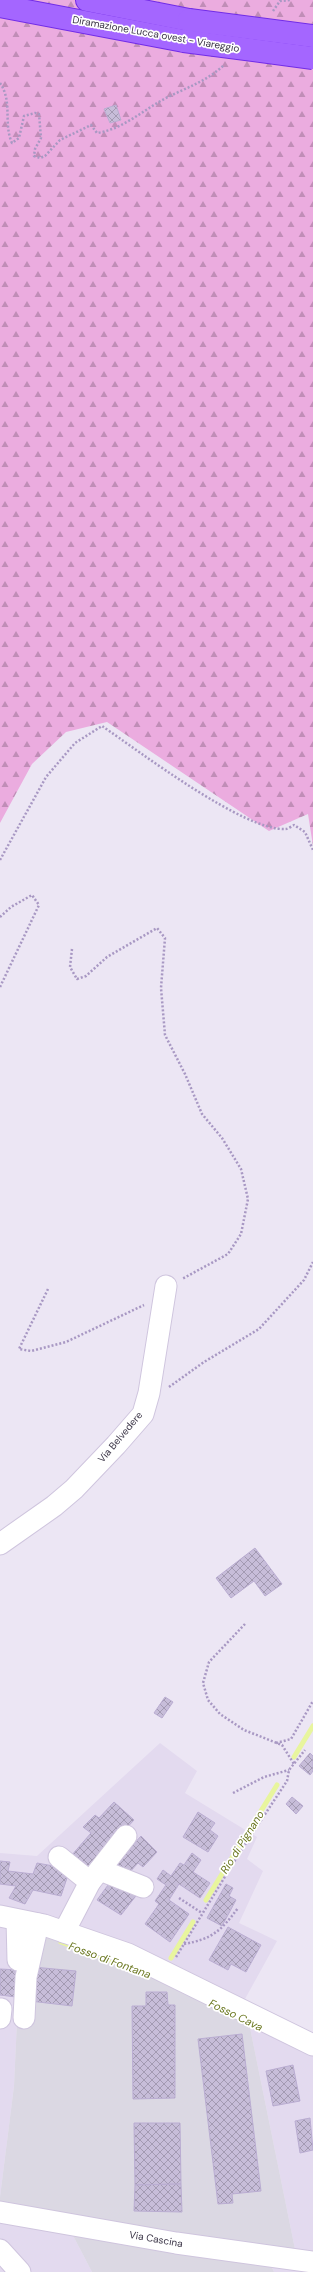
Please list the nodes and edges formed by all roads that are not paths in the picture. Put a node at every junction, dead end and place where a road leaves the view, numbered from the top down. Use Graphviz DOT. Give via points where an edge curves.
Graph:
graph roads {
  1 [pos="86,0"];
  2 [pos="0,6"];
  3 [pos="313,36"];
  4 [pos="313,58"];
  5 [pos="166,1286"];
  6 [pos="0,1544"];
  7 [pos="126,1836"];
  8 [pos="59,1857"];
  9 [pos="95,1876"];
  10 [pos="143,1887"];
  11 [pos="8,1918"];
  12 [pos="38,1924"];
  13 [pos="64,1932"];
  14 [pos="18,1960"];
  15 [pos="24,2018"];
  16 [pos="313,2045"];
  17 [pos="0,2212"];
  18 [pos="0,2250"];
  19 [pos="313,2262"];
  20 [pos="20,2272"];
  1 -- 3 [label="highway, Diramazione Lucca ovest - Viareggio, bridge" via="189,20"];
  2 -- 4 [label="highway, Diramazione Lucca ovest - Viareggio, bridge" via="184,40"];
  5 -- 6 [label="street, Via Belvedere" via="150,1386 142,1414 74,1489"];
  7 -- 9 [label="street"];
  8 -- 9 [label="street"];
  9 -- 10 [label="street"];
  9 -- 13 [label="street"];
  11 -- 12 [label="street"];
  11 -- 14 [label="street"];
  12 -- 13 [label="street"];
  12 -- 15 [label="street" via="26,1977"];
  13 -- 16 [label="street" via="128,1954"];
  17 -- 19 [label="street, Via Cascina" via="176,2243"];
  18 -- 20 [label="street"];
}
